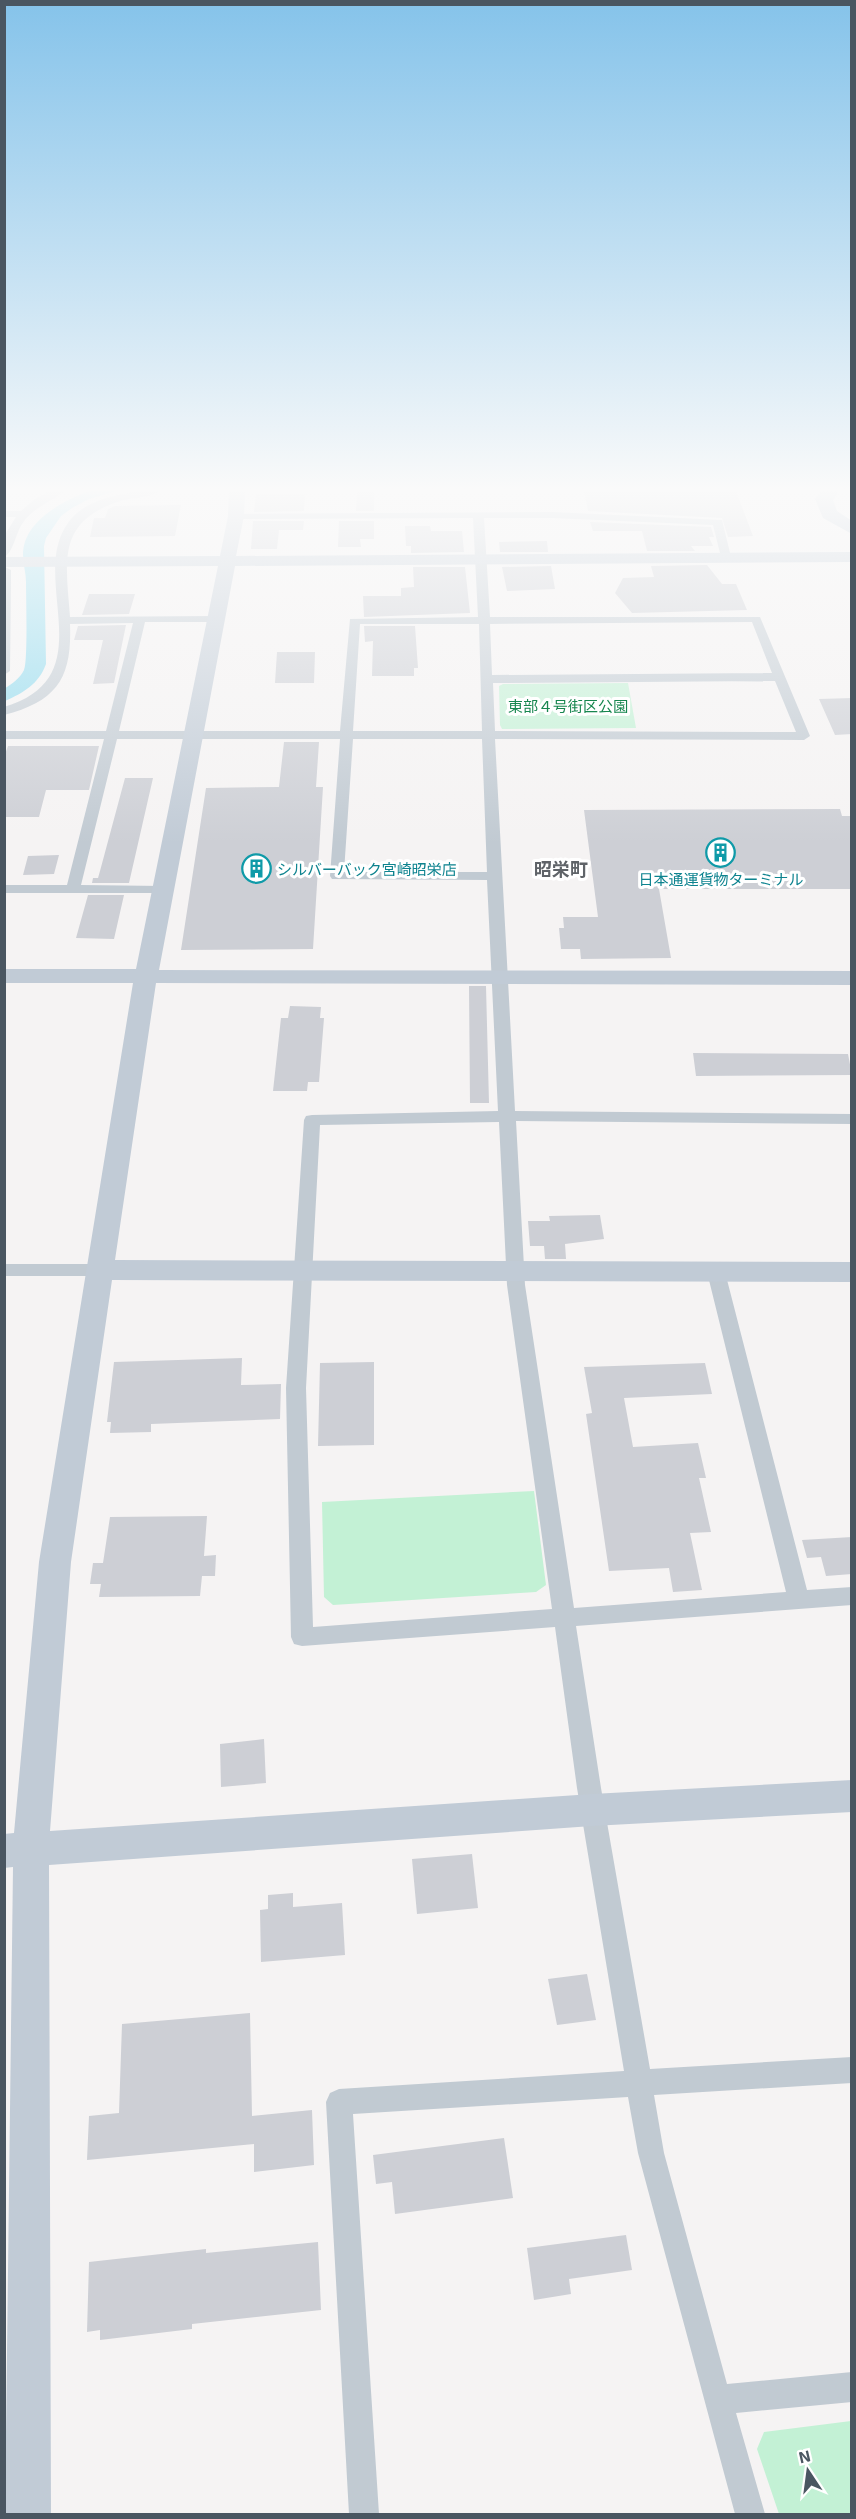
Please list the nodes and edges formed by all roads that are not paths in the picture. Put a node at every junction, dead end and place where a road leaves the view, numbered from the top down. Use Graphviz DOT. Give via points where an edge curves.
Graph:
graph roads {
  1 [pos="6,609"];
  2 [pos="63,609"];
  3 [pos="218,609"];
  4 [pos="484,609"];
  5 [pos="140,619"];
  6 [pos="216,619"];
  7 [pos="484,620"];
  8 [pos="64,621"];
  9 [pos="5,624"];
  10 [pos="4,671"];
  11 [pos="778,677"];
  12 [pos="486,679"];
  13 [pos="7,710"];
  14 [pos="4,727"];
  15 [pos="488,734"];
  16 [pos="4,735"];
  17 [pos="111,735"];
  18 [pos="194,735"];
  19 [pos="346,735"];
  20 [pos="494,876"];
  21 [pos="4,889"];
  22 [pos="73,890"];
  23 [pos="164,890"];
  24 [pos="4,976"];
  25 [pos="146,976"];
  26 [pos="499,978"];
  27 [pos="852,978"];
  28 [pos="506,1116"];
  29 [pos="852,1119"];
  30 [pos="4,1270"];
  31 [pos="102,1270"];
  32 [pos="302,1271"];
  33 [pos="514,1271"];
  34 [pos="716,1272"];
  35 [pos="852,1272"];
  36 [pos="852,1596"];
  37 [pos="799,1600"];
  38 [pos="564,1617"];
  39 [pos="852,1796"];
  40 [pos="592,1810"];
  41 [pos="18,1850"];
  42 [pos="852,2070"];
  43 [pos="638,2084"];
  44 [pos="852,2386"];
  45 [pos="717,2400"];
  46 [pos="28,2514"];
  47 [pos="364,2514"];
  48 [pos="750,2514"];
  1 -- 9 [label="street"];
  2 -- 8 [label="street"];
  3 -- 6 [label="street"];
  4 -- 7 [label="street"];
  5 -- 6 [label="street"];
  5 -- 8 [label="street"];
  5 -- 17 [label="street"];
  6 -- 18 [label="street"];
  7 -- 11 [label="street" via="756,619"];
  7 -- 12 [label="street"];
  7 -- 19 [label="street" via="354,621"];
  8 -- 13 [label="street" via="64,659 56,680 33,701"];
  9 -- 10 [label="street"];
  11 -- 12 [label="street"];
  11 -- 15 [label="street" via="804,736"];
  12 -- 15 [label="street"];
  13 -- 14 [label="street"];
  15 -- 19 [label="street"];
  15 -- 20 [label="street"];
  16 -- 17 [label="street"];
  17 -- 18 [label="street"];
  17 -- 22 [label="street"];
  18 -- 19 [label="street"];
  18 -- 23 [label="street"];
  19 -- 20 [label="street" via="337,876"];
  20 -- 26 [label="street"];
  21 -- 22 [label="street"];
  22 -- 23 [label="street"];
  23 -- 25 [label="street"];
  24 -- 25 [label="street"];
  25 -- 26 [label="street"];
  25 -- 31 [label="street"];
  26 -- 27 [label="street"];
  26 -- 28 [label="street"];
  28 -- 29 [label="street"];
  28 -- 32 [label="street" via="312,1120"];
  28 -- 33 [label="street"];
  30 -- 31 [label="street"];
  31 -- 32 [label="street"];
  31 -- 41 [label="street" via="55,1562"];
  32 -- 33 [label="street"];
  32 -- 38 [label="street" via="296,1388 302,1636"];
  33 -- 34 [label="street"];
  33 -- 38 [label="street"];
  34 -- 35 [label="street"];
  34 -- 37 [label="street"];
  36 -- 37 [label="street"];
  37 -- 38 [label="street"];
  38 -- 40 [label="street"];
  39 -- 40 [label="street"];
  40 -- 41 [label="street"];
  40 -- 43 [label="street"];
  41 -- 46 [label="street"];
  42 -- 43 [label="street"];
  43 -- 45 [label="street" via="651,2153"];
  43 -- 47 [label="street" via="339,2102"];
  44 -- 45 [label="street"];
  45 -- 48 [label="street"];
}
